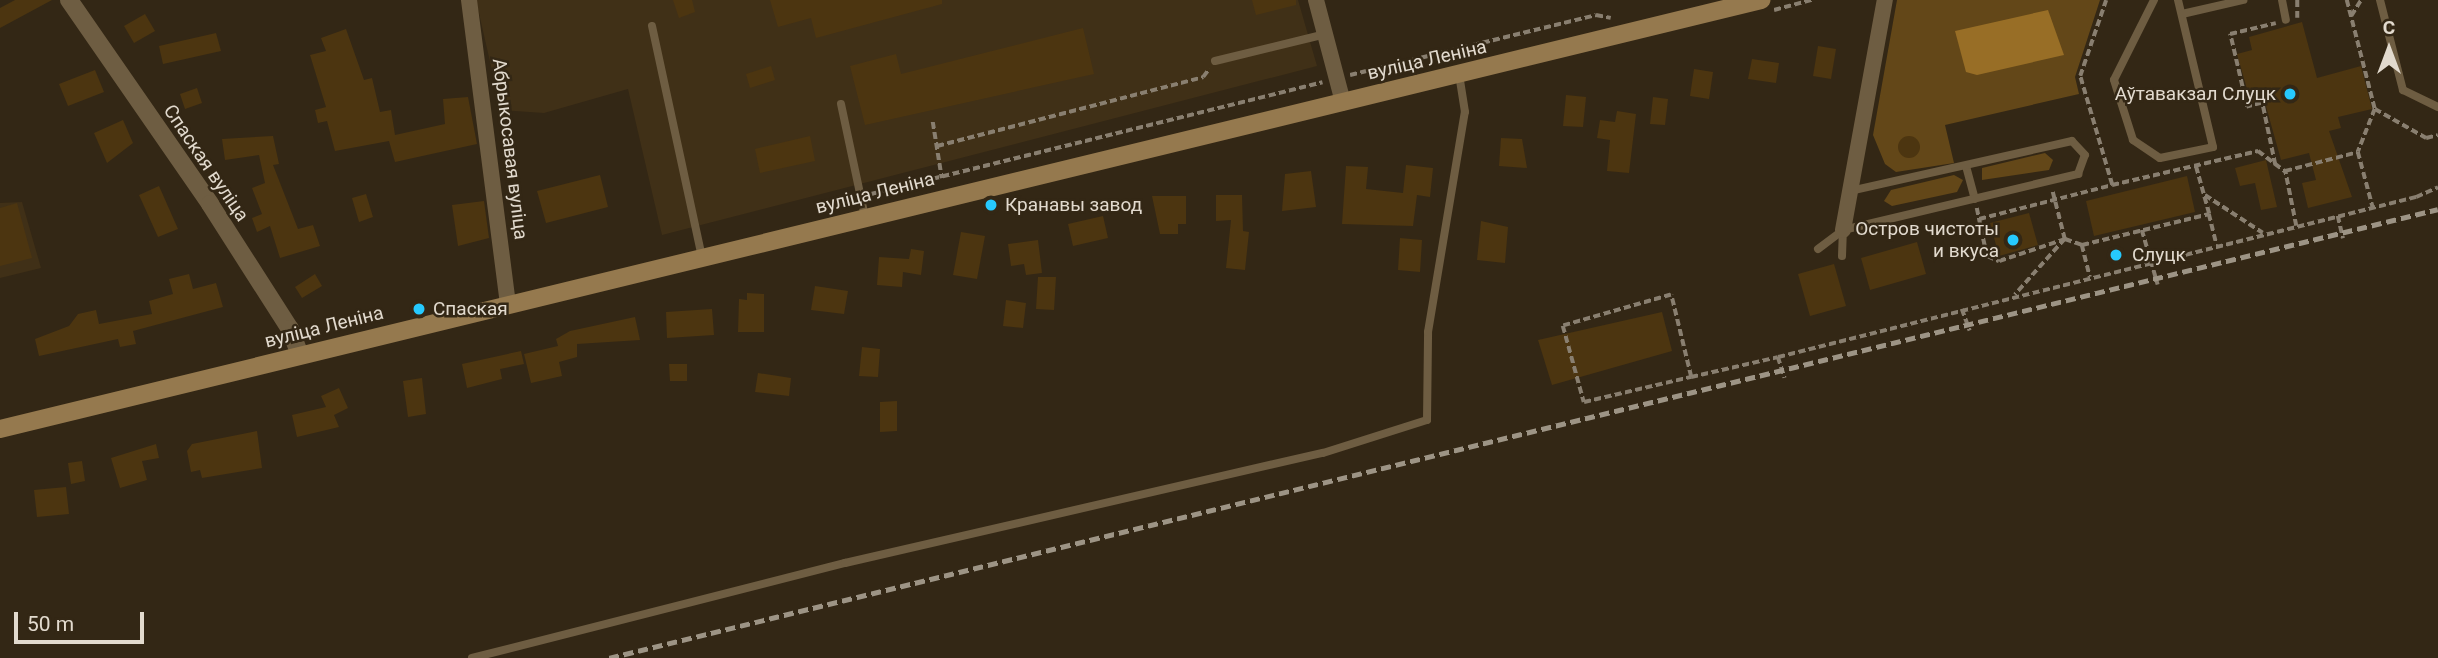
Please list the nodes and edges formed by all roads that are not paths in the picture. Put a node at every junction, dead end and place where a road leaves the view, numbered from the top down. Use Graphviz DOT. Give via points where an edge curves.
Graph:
graph roads {
  1 [pos="69,0"];
  2 [pos="468,0"];
  3 [pos="1316,0"];
  4 [pos="1761,0"];
  5 [pos="1885,0"];
  6 [pos="2154,0"];
  7 [pos="2179,0"];
  8 [pos="2243,0"];
  9 [pos="2282,0"];
  10 [pos="2381,0"];
  11 [pos="2182,14"];
  12 [pos="2286,20"];
  13 [pos="652,26"];
  14 [pos="1326,34"];
  15 [pos="1215,61"];
  16 [pos="1459,75"];
  17 [pos="1343,102"];
  18 [pos="841,104"];
  19 [pos="2438,107"];
  20 [pos="1966,166"];
  21 [pos="1851,191"];
  22 [pos="1975,199"];
  23 [pos="865,218"];
  24 [pos="1843,230"];
  25 [pos="1818,249"];
  26 [pos="1842,256"];
  27 [pos="702,258"];
  28 [pos="508,303"];
  29 [pos="300,355"];
  30 [pos="0,429"];
  31 [pos="472,658"];
  1 -- 29 [label="street, Спаская вуліца" via="210,204 290,329"];
  2 -- 28 [label="street, Абрыкосавая вуліца"];
  3 -- 14 [label="street"];
  4 -- 16 [label="main road, вуліца Леніна"];
  5 -- 21 [label="street"];
  6 -- 11 [label="lane" via="2114,80 2133,140 2160,158 2213,147"];
  7 -- 11 [label="lane"];
  8 -- 11 [label="lane"];
  9 -- 12 [label="lane"];
  10 -- 19 [label="lane" via="2403,90"];
  13 -- 27 [label="lane"];
  14 -- 15 [label="lane"];
  14 -- 17 [label="street"];
  16 -- 17 [label="main road, вуліца Леніна"];
  16 -- 31 [label="lane" via="1465,112 1428,332 1427,420 1323,453 845,563"];
  17 -- 23 [label="main road, вуліца Леніна"];
  18 -- 23 [label="lane"];
  20 -- 21 [label="lane"];
  20 -- 22 [label="lane"];
  20 -- 22 [label="lane" via="2072,141 2082,148 2086,163 2078,174"];
  21 -- 24 [label="street"];
  22 -- 24 [label="lane"];
  23 -- 27 [label="main road, вуліца Леніна"];
  24 -- 25 [label="lane"];
  24 -- 26 [label="lane"];
  27 -- 28 [label="main road, вуліца Леніна"];
  28 -- 29 [label="main road, вуліца Леніна"];
  29 -- 30 [label="main road, вуліца Леніна"];
}
